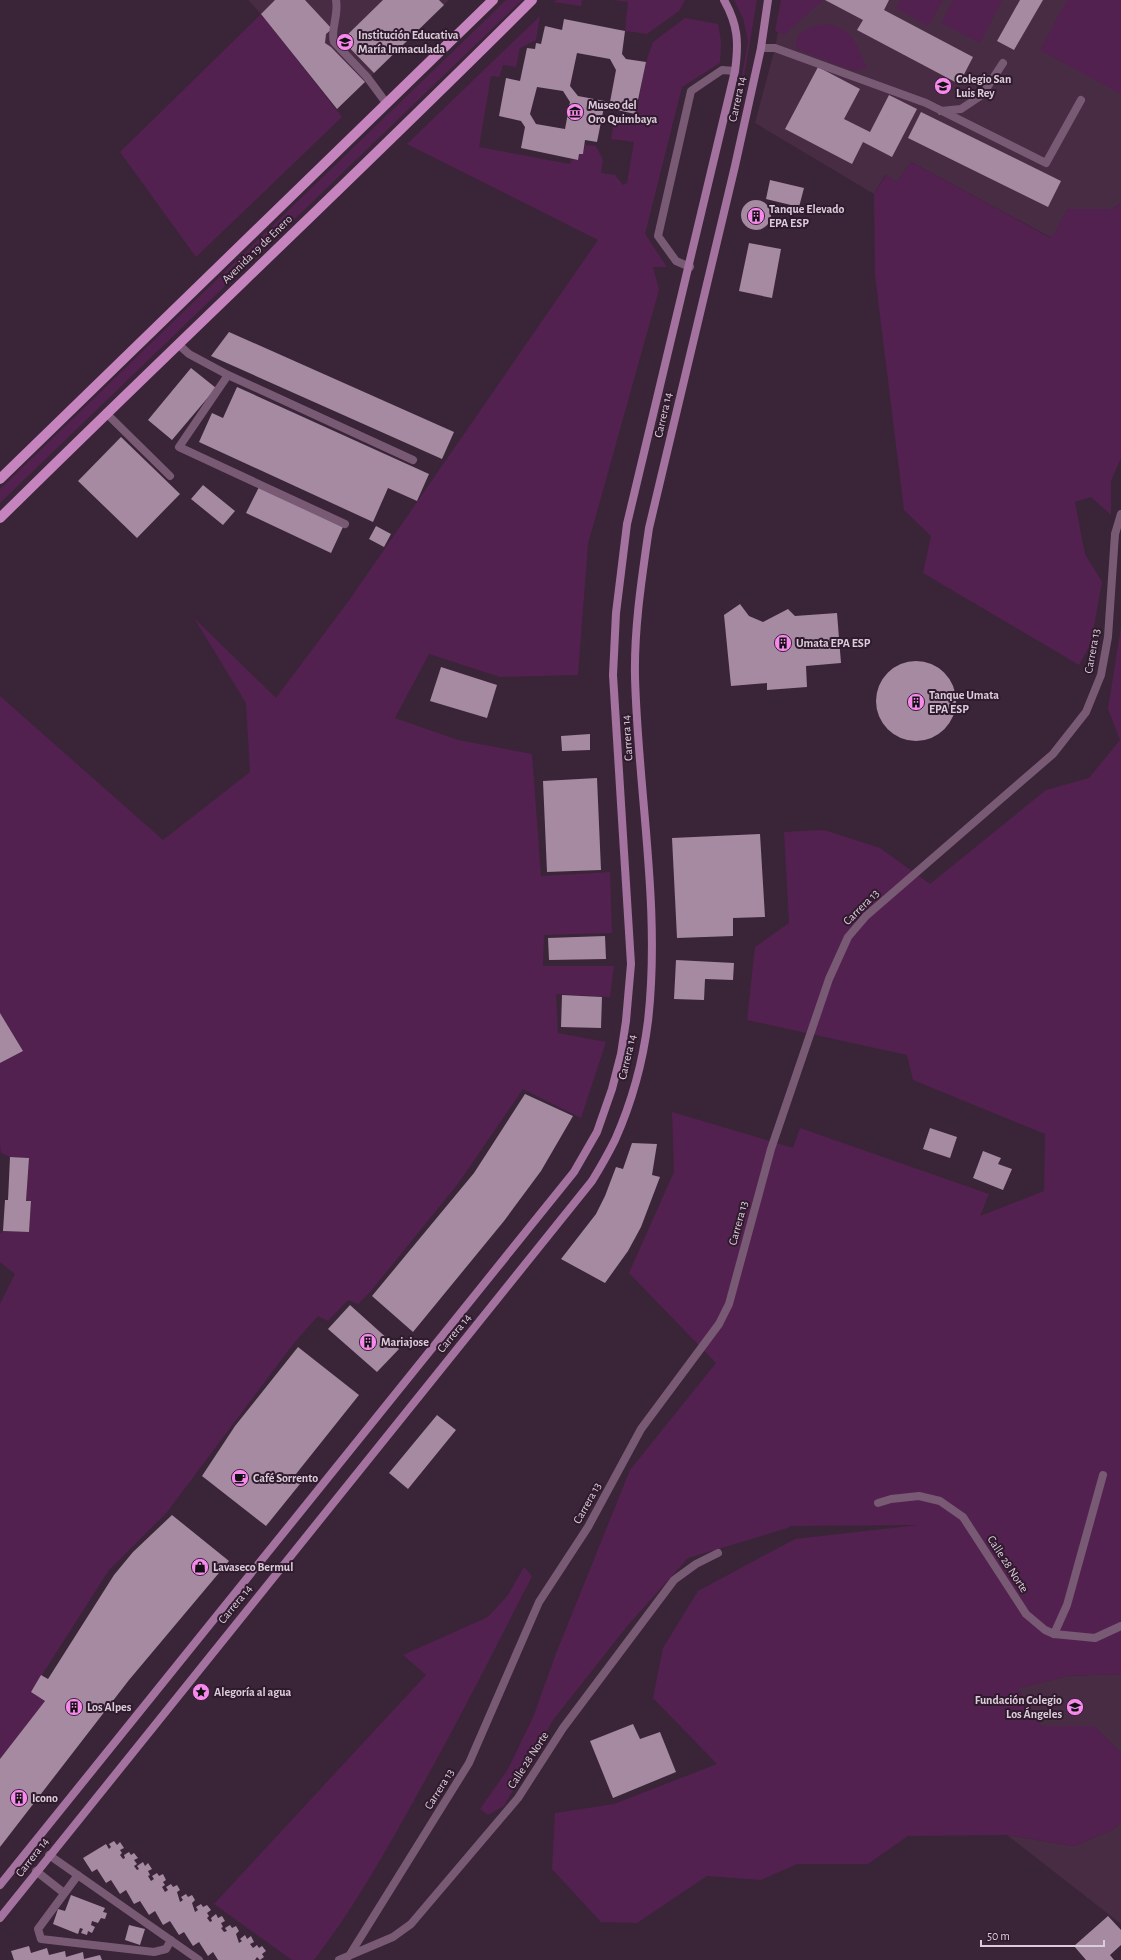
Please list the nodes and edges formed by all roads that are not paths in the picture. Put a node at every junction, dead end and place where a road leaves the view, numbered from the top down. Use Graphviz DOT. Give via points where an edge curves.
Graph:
graph roads {
  1 [pos="336,0"];
  2 [pos="494,0"];
  3 [pos="532,0"];
  4 [pos="724,0"];
  5 [pos="768,0"];
  6 [pos="761,48"];
  7 [pos="1003,63"];
  8 [pos="735,70"];
  9 [pos="1081,100"];
  10 [pos="387,104"];
  11 [pos="941,111"];
  12 [pos="690,267"];
  13 [pos="178,344"];
  14 [pos="228,375"];
  15 [pos="106,413"];
  16 [pos="413,460"];
  17 [pos="170,476"];
  18 [pos="0,479"];
  19 [pos="1121,514"];
  20 [pos="0,518"];
  21 [pos="345,524"];
  22 [pos="1103,1475"];
  23 [pos="878,1504"];
  24 [pos="718,1553"];
  25 [pos="1121,1626"];
  26 [pos="1054,1634"];
  27 [pos="49,1855"];
  28 [pos="36,1871"];
  29 [pos="78,1875"];
  30 [pos="0,1885"];
  31 [pos="64,1893"];
  32 [pos="0,1918"];
  33 [pos="171,1940"];
  34 [pos="349,1956"];
  35 [pos="199,1960"];
  36 [pos="339,1960"];
  1 -- 10 [label="street" via="338,10 332,37 334,42"];
  2 -- 10 [label="main road, Avenida 19 de Enero"];
  3 -- 13 [label="main road, Avenida 19 de Enero" via="426,106"];
  4 -- 8 [label="main road, Carrera 14" via="736,28 738,47"];
  5 -- 6 [label="main road, Carrera 14"];
  6 -- 11 [label="street" via="775,48 926,103"];
  6 -- 27 [label="main road, Carrera 14" via="648,528 638,619 635,677 652,963 647,1023 641,1055 632,1092 614,1140 592,1181"];
  7 -- 11 [label="street" via="982,95 961,109"];
  8 -- 12 [label="main road, Carrera 14"];
  8 -- 12 [label="street" via="722,70 691,91 658,236 676,261"];
  9 -- 11 [label="street" via="1046,163"];
  10 -- 18 [label="main road, Avenida 19 de Enero"];
  12 -- 30 [label="main road, Carrera 14" via="627,524 618,600 613,675 631,964 621,1054 597,1132 574,1172"];
  13 -- 14 [label="street" via="189,354"];
  13 -- 15 [label="main road, Avenida 19 de Enero"];
  14 -- 16 [label="street"];
  14 -- 21 [label="street" via="179,447"];
  15 -- 17 [label="street"];
  15 -- 20 [label="main road, Avenida 19 de Enero"];
  19 -- 34 [label="street, Carrera 13" via="1115,534 1108,637 1101,675 1086,712 1053,754 866,916 848,937 829,979 771,1149 729,1304 719,1324 641,1429 588,1527 539,1602 469,1763"];
  22 -- 26 [label="street" via="1067,1605"];
  23 -- 26 [label="street, Calle 28 Norte" via="891,1499 919,1496 940,1501 963,1517 1026,1614"];
  24 -- 34 [label="street, Calle 28 Norte" via="696,1564 674,1580 563,1728 518,1798 411,1924 393,1937"];
  25 -- 26 [label="street, Calle 28 Norte" via="1095,1638"];
  27 -- 28 [label="main road, Carrera 14"];
  27 -- 29 [label="street"];
  28 -- 31 [label="street"];
  28 -- 32 [label="main road, Carrera 14"];
  29 -- 31 [label="street"];
  29 -- 33 [label="street"];
  31 -- 33 [label="street" via="38,1929 41,1939 154,1952 166,1949"];
  33 -- 35 [label="street"];
  34 -- 36 [label="street, Calle 28 Norte"];
}
